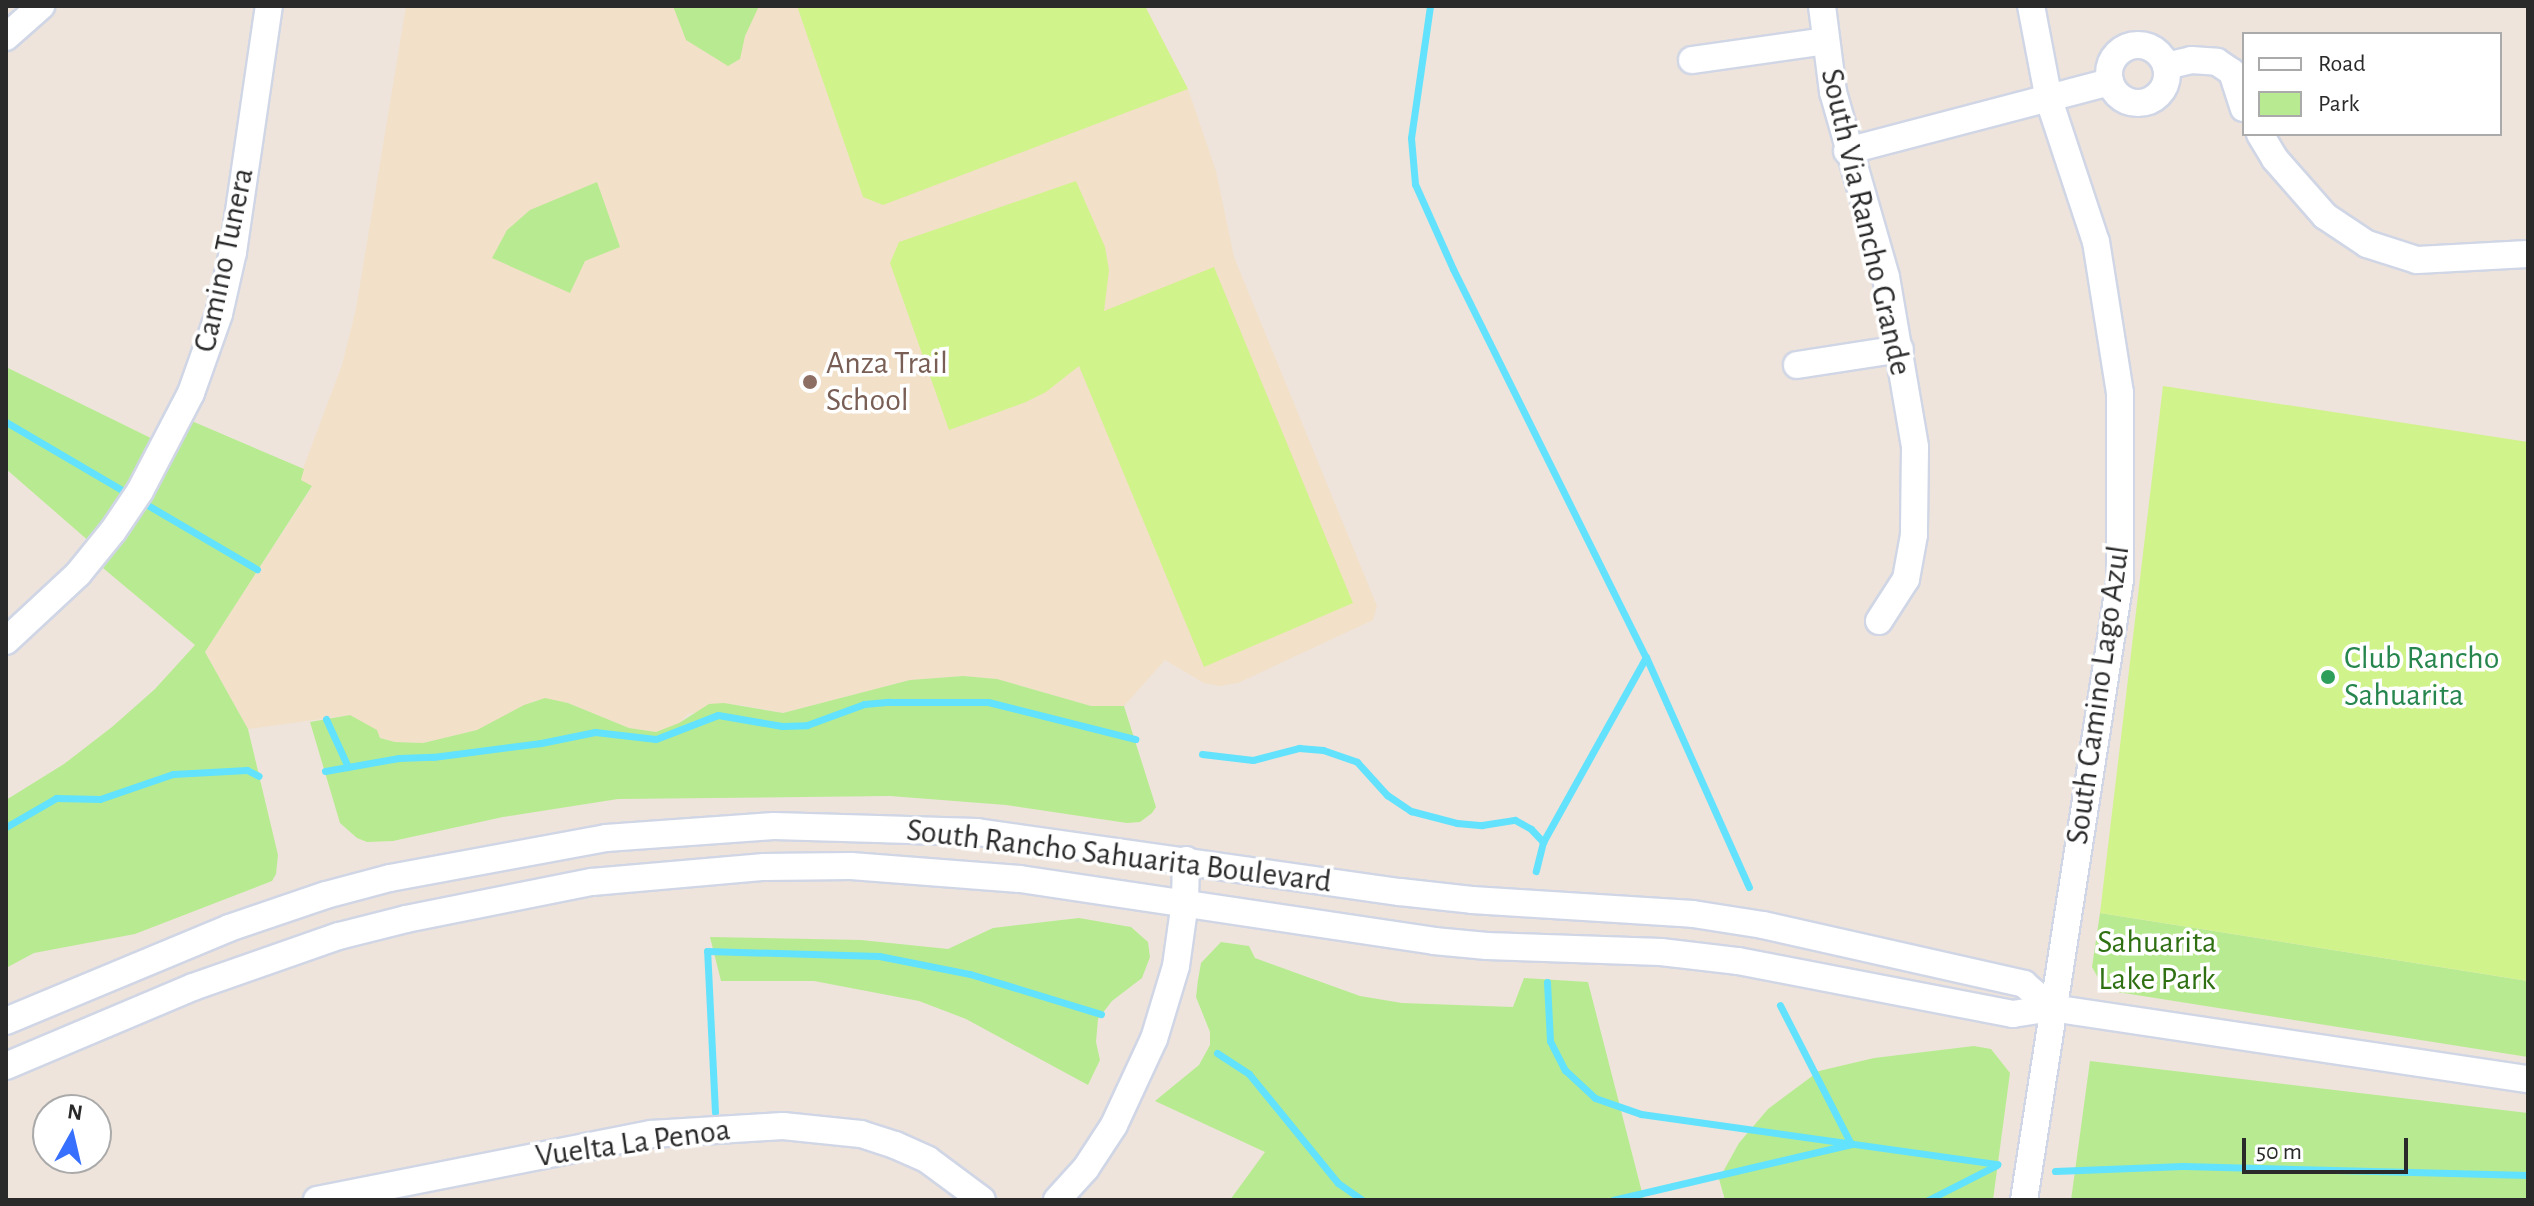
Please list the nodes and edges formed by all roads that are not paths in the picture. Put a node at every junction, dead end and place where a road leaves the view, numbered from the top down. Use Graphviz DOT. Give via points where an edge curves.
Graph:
graph roads {
  1 [pos="41,6"];
  2 [pos="269,6"];
  3 [pos="1822,6"];
  4 [pos="2031,6"];
  5 [pos="6,37"];
  6 [pos="1825,41"];
  7 [pos="1692,60"];
  8 [pos="2166,66"];
  9 [pos="2110,82"];
  10 [pos="2049,100"];
  11 [pos="2242,102"];
  12 [pos="2261,136"];
  13 [pos="1847,151"];
  14 [pos="2528,254"];
  15 [pos="1900,349"];
  16 [pos="1797,365"];
  17 [pos="1879,621"];
  18 [pos="6,641"];
  19 [pos="1186,860"];
  20 [pos="1185,902"];
  21 [pos="2052,1008"];
  22 [pos="6,1021"];
  23 [pos="6,1066"];
  24 [pos="2528,1079"];
  25 [pos="317,1200"];
  26 [pos="982,1200"];
  27 [pos="1057,1200"];
  28 [pos="2024,1200"];
  1 -- 5 [label="street"];
  2 -- 18 [label="street, Camino Tunera" via="233,252 219,314 191,393 113,531 78,574"];
  3 -- 6 [label="street, South Via Rancho Grande"];
  4 -- 10 [label="street, South Camino Lago Azul"];
  6 -- 7 [label="street"];
  6 -- 13 [label="street, South Via Rancho Grande"];
  8 -- 9 [label="street" via="2163,88 2146,102 2124,100"];
  8 -- 9 [label="street" via="2152,49 2130,46 2112,60"];
  8 -- 11 [label="street" via="2191,60 2217,62 2232,72"];
  9 -- 10 [label="street"];
  10 -- 13 [label="street"];
  10 -- 21 [label="street, South Camino Lago Azul" via="2096,242 2120,393 2120,580"];
  12 -- 14 [label="street" via="2325,216 2367,244 2417,260"];
  13 -- 15 [label="street, South Via Rancho Grande" via="1886,277"];
  15 -- 16 [label="street"];
  15 -- 17 [label="street, South Via Rancho Grande" via="1915,447 1914,535 1906,579"];
  19 -- 20 [label="street"];
  19 -- 21 [label="street, South Rancho Sahuarita Boulevard" via="1414,894 1693,914 1763,925 2024,984"];
  19 -- 22 [label="street, South Rancho Sahuarita Boulevard" via="977,832 865,826 678,831 577,842 326,895 229,928"];
  20 -- 21 [label="street, South Rancho Sahuarita Boulevard" via="1447,942 1738,961 2013,1014"];
  20 -- 23 [label="street, South Rancho Sahuarita Boulevard" via="890,867 764,867 592,882 339,936 193,987"];
  20 -- 27 [label="street" via="1176,966 1154,1039 1114,1125"];
  21 -- 24 [label="street, South Rancho Sahuarita Boulevard"];
  21 -- 28 [label="street, South Camino Lago Azul"];
  25 -- 26 [label="street, Vuelta La Penoa" via="651,1134 754,1126 821,1128 873,1138 928,1160"];
}
